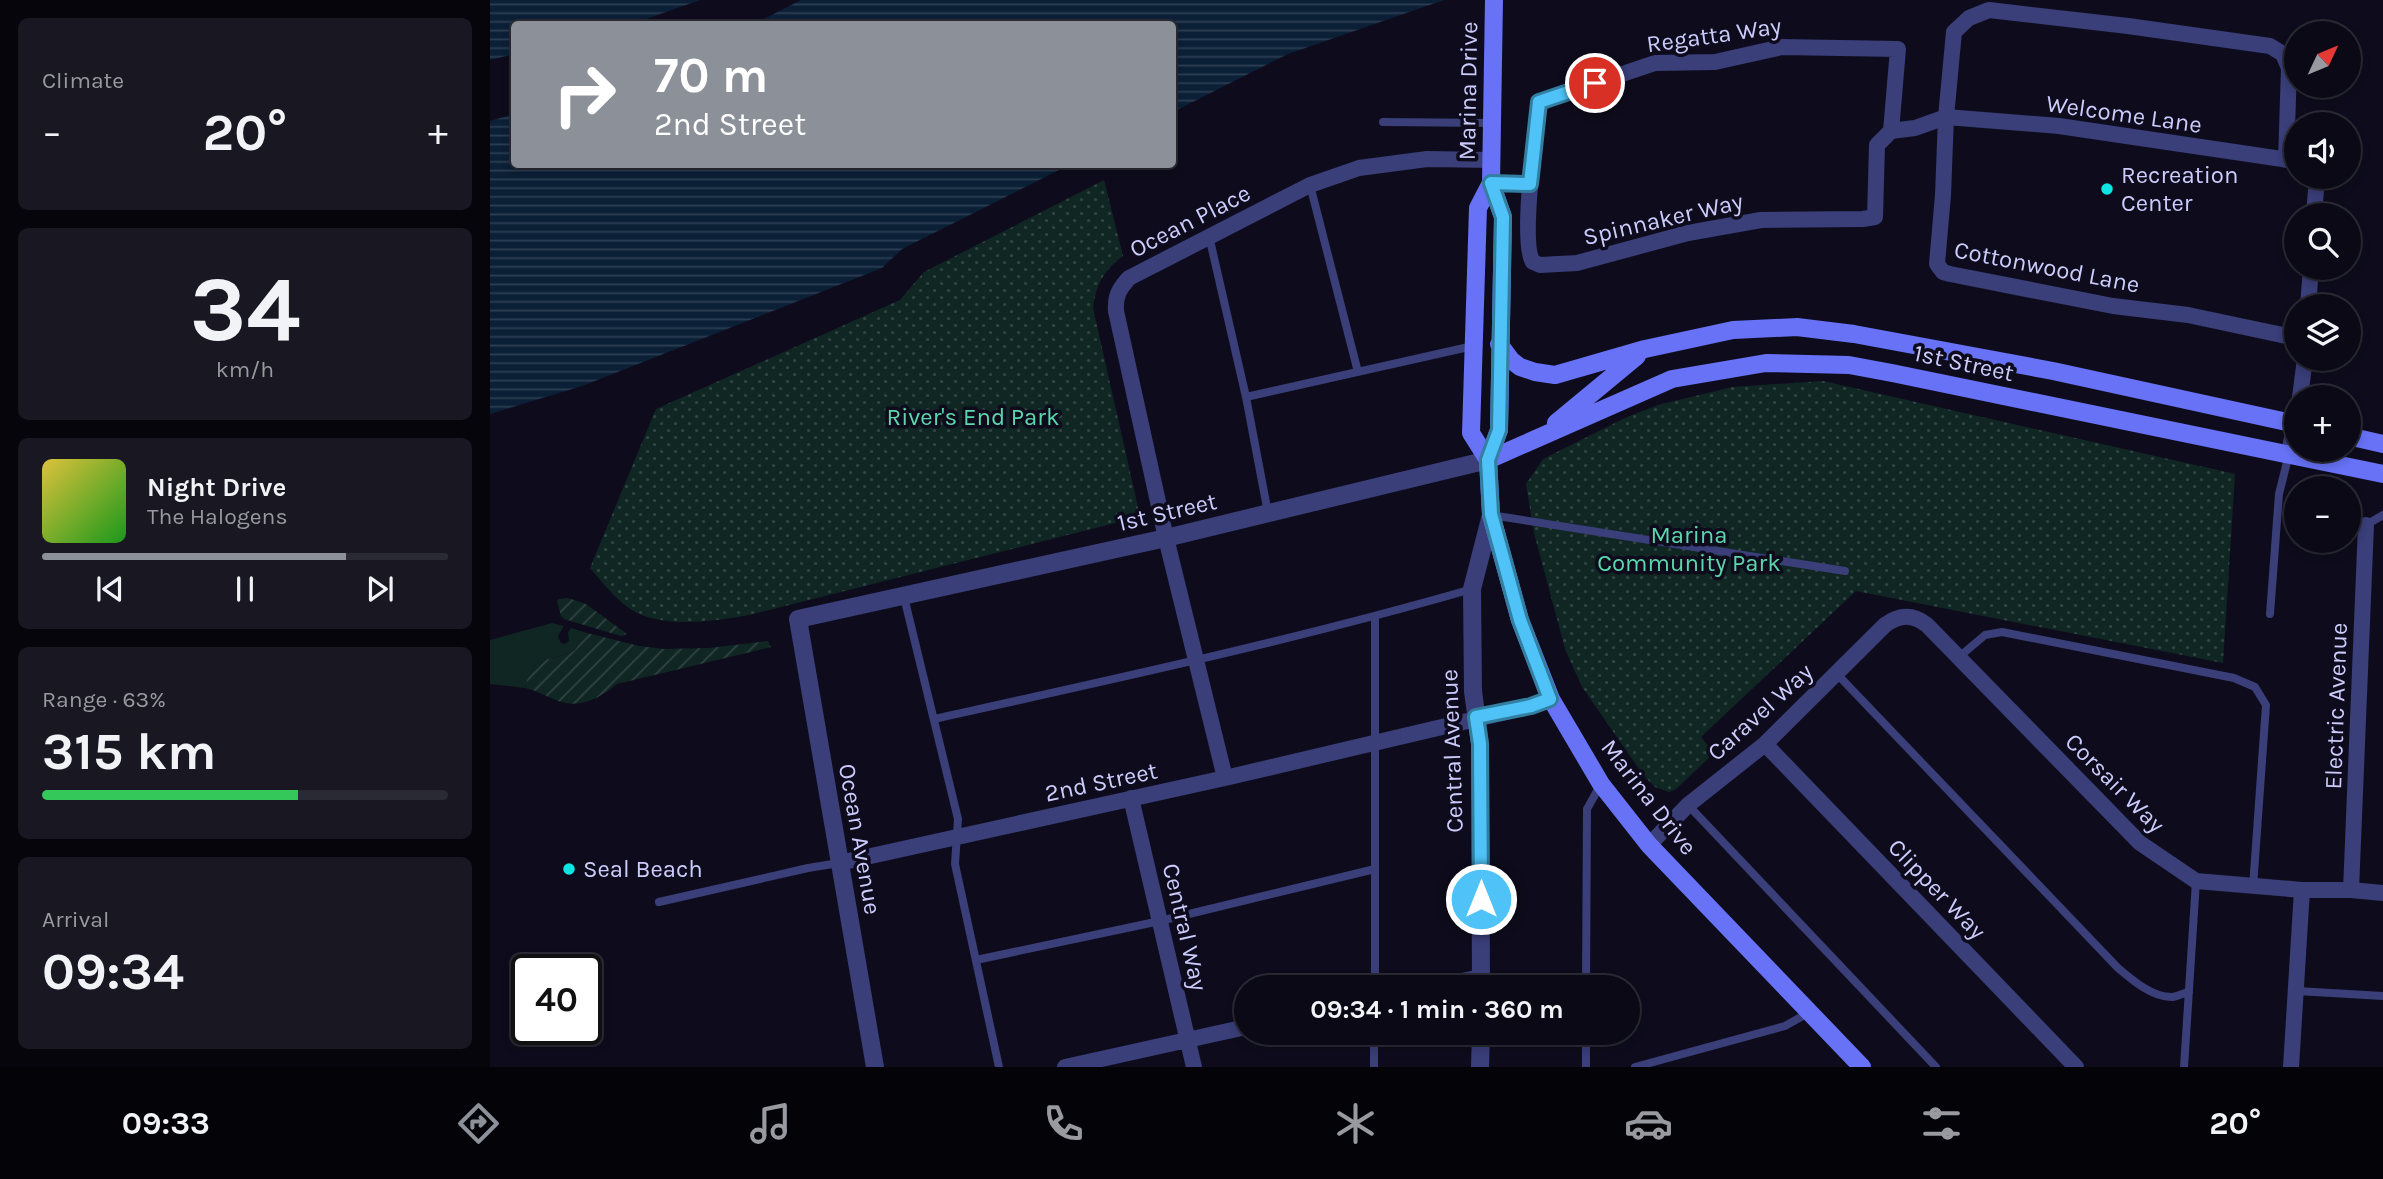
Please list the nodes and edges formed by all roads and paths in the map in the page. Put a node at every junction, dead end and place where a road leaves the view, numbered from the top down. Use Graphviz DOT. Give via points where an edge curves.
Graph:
graph roads {
  1 [pos="1494,6"];
  2 [pos="2290,112"];
  3 [pos="1946,117"];
  4 [pos="1383,122"];
  5 [pos="1493,123"];
  6 [pos="1891,131"];
  7 [pos="2284,159"];
  8 [pos="1492,160"];
  9 [pos="1491,183"];
  10 [pos="1530,184"];
  11 [pos="1310,185"];
  12 [pos="1209,236"];
  13 [pos="2284,335"];
  14 [pos="1499,344"];
  15 [pos="1473,346"];
  16 [pos="1645,349"];
  17 [pos="1358,372"];
  18 [pos="1246,397"];
  19 [pos="2284,419"];
  20 [pos="1542,435"];
  21 [pos="2361,439"];
  22 [pos="2383,444"];
  23 [pos="2284,452"];
  24 [pos="1488,460"];
  25 [pos="2287,462"];
  26 [pos="2329,462"];
  27 [pos="2383,474"];
  28 [pos="1268,513"];
  29 [pos="1491,514"];
  30 [pos="2383,515"];
  31 [pos="2366,525"];
  32 [pos="1166,538"];
  33 [pos="1845,571"];
  34 [pos="1472,589"];
  35 [pos="904,597"];
  36 [pos="2270,614"];
  37 [pos="1902,616"];
  38 [pos="1375,617"];
  39 [pos="797,619"];
  40 [pos="1959,657"];
  41 [pos="1197,660"];
  42 [pos="1836,673"];
  43 [pos="1550,699"];
  44 [pos="1476,717"];
  45 [pos="934,719"];
  46 [pos="1376,743"];
  47 [pos="1765,744"];
  48 [pos="1225,778"];
  49 [pos="1601,784"];
  50 [pos="1130,798"];
  51 [pos="1688,805"];
  52 [pos="956,837"];
  53 [pos="1650,845"];
  54 [pos="839,863"];
  55 [pos="1375,869"];
  56 [pos="2196,881"];
  57 [pos="2253,887"];
  58 [pos="2302,890"];
  59 [pos="2351,890"];
  60 [pos="2383,893"];
  61 [pos="659,902"];
  62 [pos="1160,921"];
  63 [pos="976,960"];
  64 [pos="1375,975"];
  65 [pos="1481,975"];
  66 [pos="1586,975"];
  67 [pos="2297,991"];
  68 [pos="2189,992"];
  69 [pos="2383,996"];
  70 [pos="1808,1013"];
  71 [pos="1234,1030"];
  72 [pos="1188,1040"];
  73 [pos="1374,1045"];
  74 [pos="1481,1045"];
  75 [pos="1586,1045"];
  76 [pos="874,1067"];
  77 [pos="999,1067"];
  78 [pos="1065,1067"];
  79 [pos="1194,1067"];
  80 [pos="1374,1067"];
  81 [pos="1480,1067"];
  82 [pos="1586,1067"];
  83 [pos="1634,1067"];
  84 [pos="1861,1067"];
  85 [pos="1936,1067"];
  86 [pos="2076,1067"];
  87 [pos="2184,1067"];
  88 [pos="2291,1067"];
  1 -- 5 [label="main road, Marina Drive"];
  2 -- 3 [label="street, Cottonwood Lane" via="2289,68 2283,54 2270,46 1989,10 1969,18 1954,32"];
  3 -- 6 [label="street"];
  3 -- 7 [label="street, Welcome Lane" via="2059,126"];
  3 -- 13 [label="street, Cottonwood Lane" via="1937,264 1943,272"];
  4 -- 5 [label="lane"];
  5 -- 8 [label="main road, Marina Drive"];
  6 -- 10 [label="street, Spinnaker Way" via="1877,145 1875,217 1761,220 1688,233 1577,263 1540,265 1530,257"];
  6 -- 10 [label="street, Regatta Way" via="1898,49 1782,47 1715,62 1655,63 1539,102"];
  8 -- 9 [label="main road, Marina Drive"];
  8 -- 11 [label="street, Ocean Place" via="1427,159 1359,168"];
  9 -- 10 [label="street"];
  9 -- 14 [label="main road, Marina Drive" via="1503,217"];
  9 -- 15 [label="main road, Marina Drive" via="1478,208"];
  11 -- 12 [label="street, Ocean Place"];
  11 -- 17 [label="lane"];
  12 -- 18 [label="lane"];
  12 -- 32 [label="street, Ocean Place" via="1129,278 1115,299"];
  14 -- 16 [label="main road" via="1520,367 1555,375"];
  14 -- 24 [label="main road, Marina Drive" via="1499,430"];
  15 -- 17 [label="lane"];
  15 -- 24 [label="main road, Marina Drive" via="1471,433"];
  16 -- 19 [label="main road, 1st Street" via="1733,330 1797,327 2053,371"];
  16 -- 20 [label="main road, 1st Street"];
  17 -- 18 [label="lane"];
  18 -- 28 [label="lane"];
  20 -- 23 [label="main road, 1st Street" via="1672,379 1766,363 1808,363 1892,373"];
  20 -- 24 [label="main road, 1st Street"];
  21 -- 22 [label="main road"];
  24 -- 28 [label="street, 1st Street"];
  24 -- 29 [label="main road, Marina Drive"];
  25 -- 36 [label="lane" via="2279,494"];
  26 -- 27 [label="main road, 1st Street"];
  28 -- 32 [label="street, 1st Street"];
  29 -- 33 [label="lane"];
  29 -- 34 [label="street, Central Avenue"];
  29 -- 43 [label="main road, Marina Drive" via="1520,620"];
  30 -- 31 [label="lane"];
  31 -- 59 [label="street, Electric Avenue"];
  32 -- 35 [label="street, 1st Street"];
  32 -- 41 [label="street"];
  34 -- 38 [label="lane"];
  34 -- 44 [label="street, Central Avenue"];
  35 -- 39 [label="street, 1st Street"];
  35 -- 45 [label="lane"];
  37 -- 40 [label="street, Corsair Way" via="1920,619"];
  37 -- 42 [label="street, Caravel Way" via="1885,625"];
  38 -- 41 [label="lane"];
  38 -- 46 [label="lane"];
  39 -- 54 [label="street, Ocean Avenue"];
  40 -- 56 [label="street, Corsair Way" via="2140,844"];
  40 -- 57 [label="lane" via="1984,635 2002,632 2234,678 2255,687 2266,705"];
  41 -- 45 [label="lane"];
  41 -- 48 [label="street"];
  42 -- 47 [label="street, Caravel Way"];
  42 -- 68 [label="lane" via="2118,968 2152,992 2172,997"];
  43 -- 44 [label="street, 2nd Street"];
  43 -- 49 [label="main road, Marina Drive"];
  44 -- 46 [label="street, 2nd Street"];
  44 -- 65 [label="street, Central Avenue"];
  45 -- 52 [label="lane" via="958,819"];
  46 -- 48 [label="street, 2nd Street"];
  46 -- 55 [label="lane"];
  47 -- 51 [label="street, Caravel Way"];
  47 -- 86 [label="street, Clipper Way"];
  48 -- 50 [label="street, 2nd Street"];
  49 -- 53 [label="main road, Marina Drive"];
  49 -- 66 [label="lane" via="1587,809"];
  50 -- 52 [label="street, 2nd Street"];
  50 -- 62 [label="street, Central Way"];
  51 -- 53 [label="street, Caravel Way"];
  51 -- 85 [label="lane"];
  52 -- 54 [label="street, 2nd Street"];
  52 -- 63 [label="lane" via="956,863"];
  53 -- 70 [label="main road, Marina Drive"];
  54 -- 61 [label="lane, 2nd Street"];
  54 -- 76 [label="street, Ocean Avenue"];
  55 -- 62 [label="lane"];
  55 -- 64 [label="lane"];
  56 -- 57 [label="street, Corsair Way"];
  56 -- 68 [label="lane"];
  57 -- 58 [label="street, Corsair Way"];
  58 -- 59 [label="street, Corsair Way"];
  58 -- 67 [label="street"];
  59 -- 60 [label="street, Corsair Way"];
  62 -- 63 [label="lane"];
  62 -- 72 [label="street, Central Way"];
  63 -- 77 [label="lane"];
  67 -- 69 [label="lane"];
  67 -- 88 [label="street"];
  68 -- 87 [label="lane"];
  70 -- 83 [label="lane" via="1785,1026"];
  70 -- 84 [label="main road, Marina Drive"];
  71 -- 72 [label="street"];
  72 -- 78 [label="street"];
  72 -- 79 [label="street, Central Way"];
  73 -- 80 [label="lane"];
  74 -- 81 [label="street"];
  75 -- 82 [label="lane"];
}
